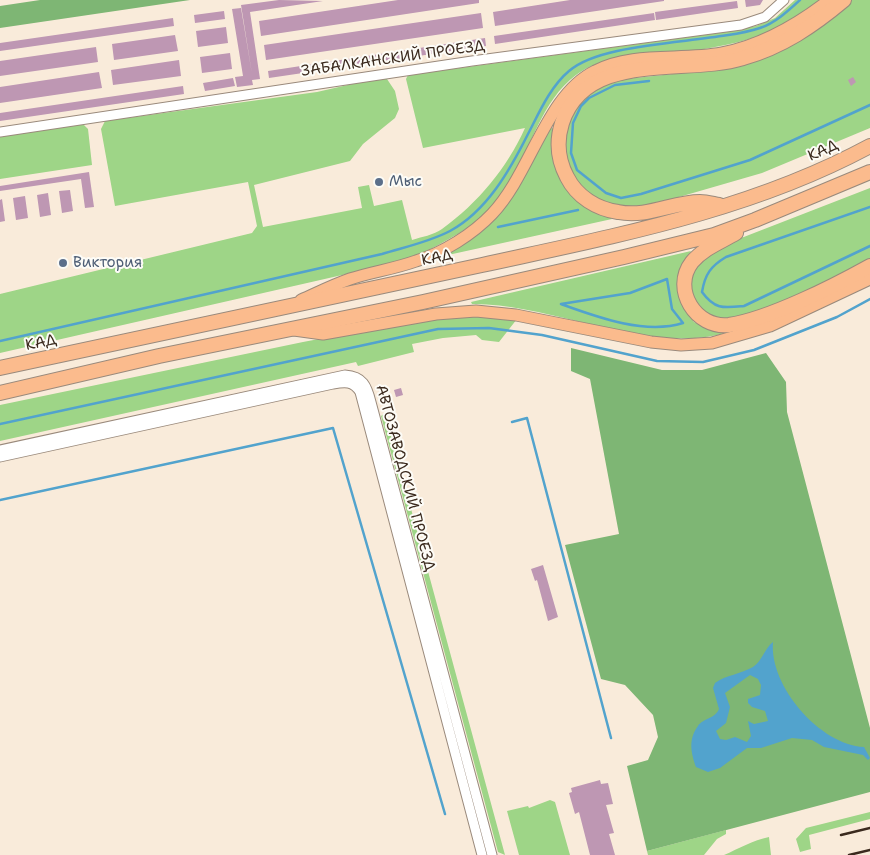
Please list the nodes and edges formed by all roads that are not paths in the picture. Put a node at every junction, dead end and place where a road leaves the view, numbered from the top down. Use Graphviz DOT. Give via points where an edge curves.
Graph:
graph roads {
  1 [pos="784,0"];
  2 [pos="829,0"];
  3 [pos="844,0"];
  4 [pos="0,132"];
  5 [pos="870,146"];
  6 [pos="870,172"];
  7 [pos="725,205"];
  8 [pos="755,220"];
  9 [pos="870,266"];
  10 [pos="870,278"];
  11 [pos="283,307"];
  12 [pos="285,329"];
  13 [pos="0,368"];
  14 [pos="0,393"];
  15 [pos="0,450"];
  16 [pos="0,457"];
  17 [pos="482,855"];
  18 [pos="492,855"];
  1 -- 4 [label="street, ЗАБАЛКАНСКИЙ ПРОЕЗД" via="765,17 741,25 472,61"];
  2 -- 11 [label="main road" via="787,30 752,45 721,53 624,62 595,70 569,90 512,190 492,214 469,233 416,261 351,279"];
  3 -- 7 [label="highway" via="779,46 722,63 623,72 592,84 570,104 560,131 559,157 570,184 588,202 632,214 699,202"];
  5 -- 7 [label="highway, КАД" via="788,184"];
  6 -- 8 [label="highway"];
  7 -- 11 [label="highway, КАД" via="616,236"];
  8 -- 9 [label="highway" via="709,247 691,264 684,290 687,301 703,319 727,325 744,322"];
  8 -- 12 [label="highway" via="714,235 624,258"];
  10 -- 12 [label="main road" via="770,326 712,343 681,345 651,342 516,315 476,311 436,314 323,334"];
  11 -- 13 [label="highway, КАД"];
  12 -- 14 [label="highway"];
  15 -- 18 [label="street, АВТОЗАВОДСКИЙ ПРОЕЗД" via="345,375 363,381"];
  16 -- 17 [label="street, АВТОЗАВОДСКИЙ ПРОЕЗД" via="333,384 354,385 360,392"];
}
